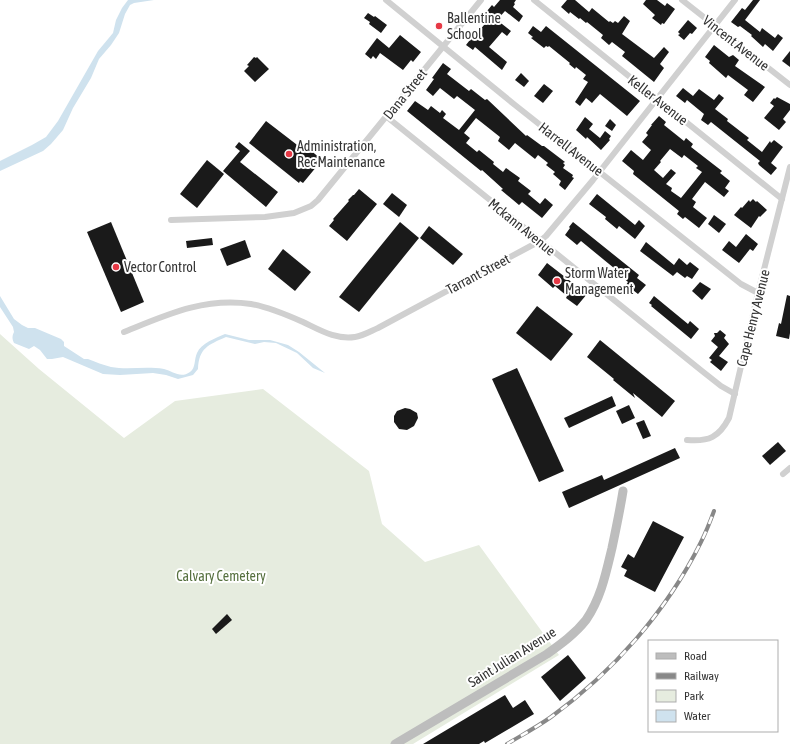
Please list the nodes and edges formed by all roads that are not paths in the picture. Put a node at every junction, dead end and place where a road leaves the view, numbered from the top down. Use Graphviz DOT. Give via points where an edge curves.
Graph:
graph roads {
  1 [pos="386,0"];
  2 [pos="481,0"];
  3 [pos="534,0"];
  4 [pos="682,0"];
  5 [pos="735,0"];
  6 [pos="714,26"];
  7 [pos="443,46"];
  8 [pos="790,85"];
  9 [pos="657,98"];
  10 [pos="386,117"];
  11 [pos="790,167"];
  12 [pos="599,171"];
  13 [pos="782,199"];
  14 [pos="171,220"];
  15 [pos="540,241"];
  16 [pos="758,293"];
  17 [pos="124,332"];
  18 [pos="735,394"];
  19 [pos="687,440"];
  20 [pos="790,468"];
  21 [pos="783,474"];
  22 [pos="622,491"];
  23 [pos="395,744"];
  1 -- 7 [label="street, Harrell Avenue"];
  2 -- 7 [label="street, Dana Street"];
  3 -- 9 [label="street, Keller Avenue"];
  4 -- 6 [label="street, Vincent Avenue"];
  5 -- 6 [label="street, Tarrant Street"];
  6 -- 8 [label="street, Vincent Avenue"];
  6 -- 9 [label="street, Tarrant Street"];
  7 -- 10 [label="street, Dana Street"];
  7 -- 12 [label="street, Harrell Avenue"];
  9 -- 12 [label="street, Tarrant Street"];
  9 -- 13 [label="street, Keller Avenue"];
  10 -- 14 [label="street, Dana Street" via="318,200 303,210 265,217"];
  10 -- 15 [label="street, Mckann Avenue"];
  11 -- 13 [label="street, Cape Henry Avenue"];
  12 -- 15 [label="street, Tarrant Street"];
  12 -- 16 [label="street, Harrell Avenue" via="741,284"];
  13 -- 16 [label="street, Cape Henry Avenue"];
  15 -- 17 [label="street, Tarrant Street" via="378,328 356,337 336,336 267,308 240,303 220,303 177,311"];
  15 -- 18 [label="street, Mckann Avenue" via="721,386"];
  16 -- 18 [label="street, Cape Henry Avenue"];
  18 -- 19 [label="street, Cape Henry Avenue" via="730,418 720,432 705,440"];
  20 -- 21 [label="street"];
  22 -- 23 [label="street, Saint Julian Avenue" via="620,512 605,578 586,619 566,640 547,654"];
}
